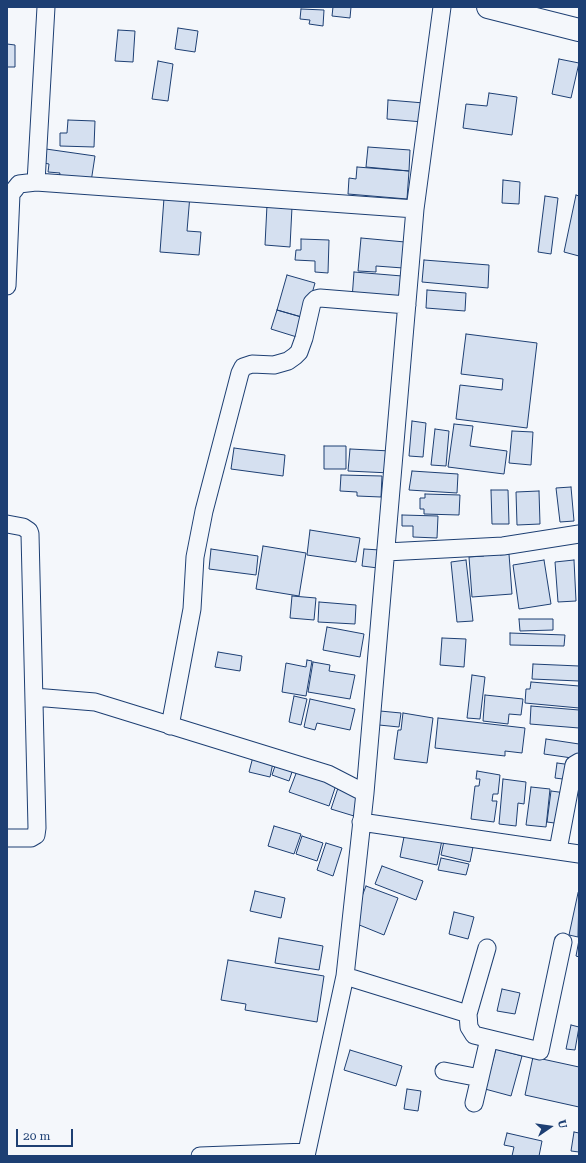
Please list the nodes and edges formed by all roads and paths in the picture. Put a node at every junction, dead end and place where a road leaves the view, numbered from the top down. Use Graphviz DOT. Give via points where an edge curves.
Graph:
graph roads {
  1 [pos="46,7"];
  2 [pos="442,7"];
  3 [pos="488,7"];
  4 [pos="579,30"];
  5 [pos="36,182"];
  6 [pos="416,209"];
  7 [pos="7,286"];
  8 [pos="407,305"];
  9 [pos="7,524"];
  10 [pos="579,534"];
  11 [pos="386,552"];
  12 [pos="34,697"];
  13 [pos="170,726"];
  14 [pos="579,762"];
  15 [pos="365,794"];
  16 [pos="361,822"];
  17 [pos="7,838"];
  18 [pos="558,850"];
  19 [pos="579,854"];
  20 [pos="563,942"];
  21 [pos="487,948"];
  22 [pos="345,976"];
  23 [pos="468,1014"];
  24 [pos="489,1039"];
  25 [pos="444,1071"];
  26 [pos="480,1078"];
  27 [pos="474,1103"];
  28 [pos="307,1154"];
  29 [pos="200,1156"];
  1 -- 5 [label="street"];
  2 -- 6 [label="street"];
  3 -- 4 [label="main road"];
  5 -- 6 [label="street"];
  5 -- 7 [label="street" via="19,184 11,194"];
  6 -- 8 [label="street"];
  8 -- 11 [label="street"];
  8 -- 13 [label="street" via="316,299 312,303 299,352 295,356 274,365 252,364 243,367 204,511 195,557 192,609"];
  9 -- 12 [label="street" via="23,526 30,531"];
  10 -- 11 [label="street" via="503,546"];
  11 -- 15 [label="street"];
  12 -- 13 [label="street" via="95,702"];
  12 -- 17 [label="street" via="36,835 31,838"];
  13 -- 15 [label="street" via="328,774"];
  14 -- 18 [label="street" via="574,765"];
  15 -- 16 [label="street"];
  16 -- 18 [label="street"];
  16 -- 22 [label="street"];
  18 -- 19 [label="street"];
  20 -- 24 [label="street" via="540,1051"];
  21 -- 23 [label="street"];
  22 -- 23 [label="street"];
  22 -- 28 [label="street"];
  23 -- 24 [label="street" via="469,1027 474,1035"];
  24 -- 26 [label="street"];
  25 -- 26 [label="street"];
  26 -- 27 [label="street"];
  28 -- 29 [label="street"];
}
